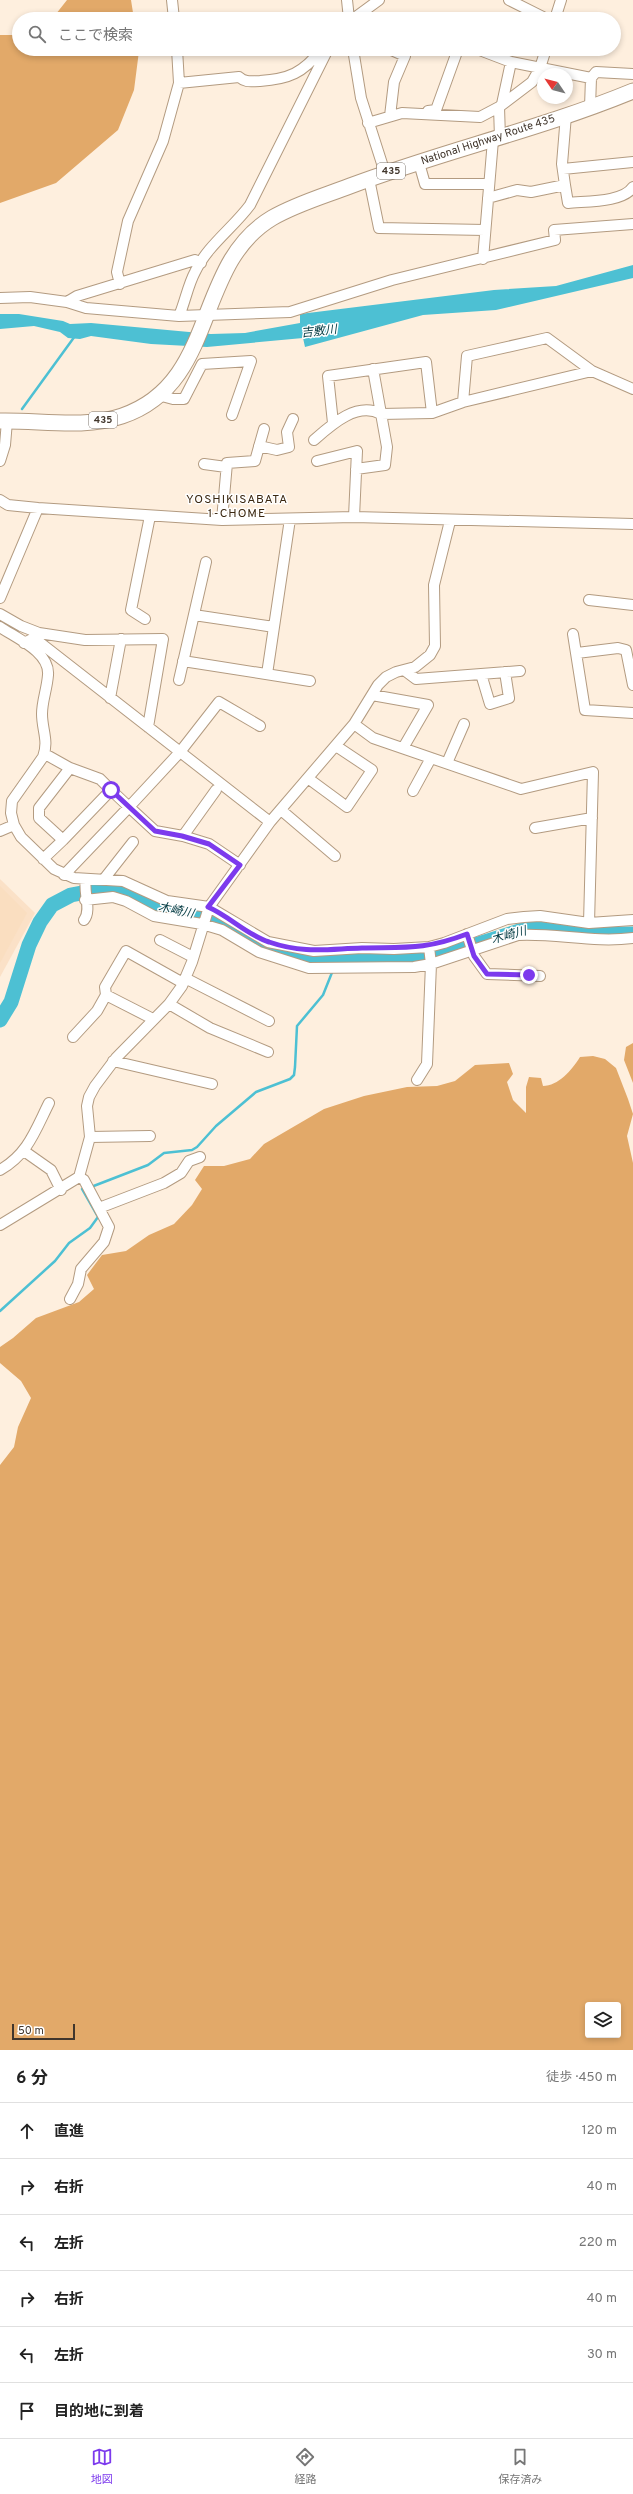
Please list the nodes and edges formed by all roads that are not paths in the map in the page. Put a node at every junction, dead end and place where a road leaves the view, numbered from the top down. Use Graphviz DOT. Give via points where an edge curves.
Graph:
graph roads {
  1 [pos="172,0"];
  2 [pos="380,0"];
  3 [pos="509,0"];
  4 [pos="561,0"];
  5 [pos="173,12"];
  6 [pos="363,12"];
  7 [pos="533,12"];
  8 [pos="557,12"];
  9 [pos="177,56"];
  10 [pos="317,56"];
  11 [pos="324,56"];
  12 [pos="354,56"];
  13 [pos="405,56"];
  14 [pos="455,56"];
  15 [pos="495,56"];
  16 [pos="544,56"];
  17 [pos="511,62"];
  18 [pos="540,68"];
  19 [pos="537,73"];
  20 [pos="573,74"];
  21 [pos="633,74"];
  22 [pos="591,78"];
  23 [pos="179,83"];
  24 [pos="633,91"];
  25 [pos="500,106"];
  26 [pos="590,107"];
  27 [pos="436,110"];
  28 [pos="566,115"];
  29 [pos="390,116"];
  30 [pos="368,124"];
  31 [pos="496,139"];
  32 [pos="633,162"];
  33 [pos="419,163"];
  34 [pos="563,169"];
  35 [pos="385,173"];
  36 [pos="369,179"];
  37 [pos="489,184"];
  38 [pos="564,185"];
  39 [pos="633,187"];
  40 [pos="488,198"];
  41 [pos="633,224"];
  42 [pos="485,230"];
  43 [pos="483,259"];
  44 [pos="201,262"];
  45 [pos="120,284"];
  46 [pos="0,298"];
  47 [pos="67,302"];
  48 [pos="179,316"];
  49 [pos="206,318"];
  50 [pos="373,370"];
  51 [pos="592,371"];
  52 [pos="633,389"];
  53 [pos="158,395"];
  54 [pos="463,402"];
  55 [pos="432,413"];
  56 [pos="381,414"];
  57 [pos="232,415"];
  58 [pos="293,419"];
  59 [pos="3,421"];
  60 [pos="333,423"];
  61 [pos="264,429"];
  62 [pos="314,440"];
  63 [pos="259,446"];
  64 [pos="0,461"];
  65 [pos="317,461"];
  66 [pos="204,464"];
  67 [pos="226,467"];
  68 [pos="356,468"];
  69 [pos="0,500"];
  70 [pos="38,508"];
  71 [pos="150,516"];
  72 [pos="354,517"];
  73 [pos="290,519"];
  74 [pos="222,520"];
  75 [pos="450,522"];
  76 [pos="633,524"];
  77 [pos="206,562"];
  78 [pos="0,598"];
  79 [pos="590,600"];
  80 [pos="633,605"];
  81 [pos="0,614"];
  82 [pos="194,615"];
  83 [pos="145,619"];
  84 [pos="0,627"];
  85 [pos="274,627"];
  86 [pos="573,634"];
  87 [pos="36,635"];
  88 [pos="121,639"];
  89 [pos="24,643"];
  90 [pos="577,653"];
  91 [pos="183,661"];
  92 [pos="404,670"];
  93 [pos="520,671"];
  94 [pos="505,672"];
  95 [pos="267,674"];
  96 [pos="481,674"];
  97 [pos="179,680"];
  98 [pos="310,681"];
  99 [pos="633,685"];
  100 [pos="372,695"];
  101 [pos="110,698"];
  102 [pos="633,713"];
  103 [pos="354,724"];
  104 [pos="464,724"];
  105 [pos="260,726"];
  106 [pos="148,727"];
  107 [pos="336,746"];
  108 [pos="403,748"];
  109 [pos="180,752"];
  110 [pos="44,754"];
  111 [pos="431,758"];
  112 [pos="447,763"];
  113 [pos="70,768"];
  114 [pos="309,779"];
  115 [pos="111,790"];
  116 [pos="216,790"];
  117 [pos="413,791"];
  118 [pos="129,807"];
  119 [pos="281,810"];
  120 [pos="592,818"];
  121 [pos="270,822"];
  122 [pos="14,825"];
  123 [pos="535,828"];
  124 [pos="0,831"];
  125 [pos="182,836"];
  126 [pos="62,840"];
  127 [pos="133,842"];
  128 [pos="335,856"];
  129 [pos="43,859"];
  130 [pos="240,865"];
  131 [pos="64,875"];
  132 [pos="86,879"];
  133 [pos="104,879"];
  134 [pos="85,900"];
  135 [pos="208,907"];
  136 [pos="84,920"];
  137 [pos="633,920"];
  138 [pos="589,923"];
  139 [pos="202,924"];
  140 [pos="467,934"];
  141 [pos="633,938"];
  142 [pos="160,940"];
  143 [pos="429,947"];
  144 [pos="362,948"];
  145 [pos="304,951"];
  146 [pos="474,951"];
  147 [pos="193,957"];
  148 [pos="431,964"];
  149 [pos="300,966"];
  150 [pos="362,967"];
  151 [pos="540,976"];
  152 [pos="184,980"];
  153 [pos="106,995"];
  154 [pos="169,1004"];
  155 [pos="154,1019"];
  156 [pos="269,1021"];
  157 [pos="73,1037"];
  158 [pos="268,1052"];
  159 [pos="113,1061"];
  160 [pos="416,1080"];
  161 [pos="212,1084"];
  162 [pos="49,1103"];
  163 [pos="150,1136"];
  164 [pos="90,1137"];
  165 [pos="24,1151"];
  166 [pos="200,1157"];
  167 [pos="2,1167"];
  168 [pos="79,1177"];
  169 [pos="61,1190"];
  170 [pos="99,1208"];
  171 [pos="0,1225"];
  172 [pos="70,1299"];
  1 -- 5 [label="street"];
  2 -- 6 [label="street"];
  3 -- 7 [label="street"];
  4 -- 8 [label="street"];
  9 -- 23 [label="street"];
  10 -- 23 [label="street" via="298,73 280,80 246,82 239,77"];
  11 -- 44 [label="street" via="250,205"];
  12 -- 30 [label="street"];
  13 -- 29 [label="street" via="394,82"];
  14 -- 27 [label="street"];
  15 -- 17 [label="street"];
  16 -- 18 [label="street"];
  17 -- 18 [label="street"];
  17 -- 25 [label="street"];
  19 -- 25 [label="street" via="532,82"];
  20 -- 22 [label="street"];
  21 -- 22 [label="street" via="596,72"];
  22 -- 26 [label="street"];
  23 -- 45 [label="street" via="163,141 128,221 117,272"];
  24 -- 26 [label="highway, National Highway Route 435 / 435"];
  25 -- 29 [label="street" via="480,117 402,113"];
  25 -- 31 [label="street"];
  26 -- 28 [label="highway, National Highway Route 435 / 435"];
  28 -- 31 [label="highway, National Highway Route 435 / 435"];
  28 -- 34 [label="street"];
  29 -- 30 [label="street"];
  30 -- 35 [label="street"];
  31 -- 33 [label="highway, National Highway Route 435 / 435"];
  31 -- 37 [label="street"];
  32 -- 34 [label="street"];
  33 -- 35 [label="highway, National Highway Route 435 / 435"];
  33 -- 37 [label="street" via="425,184"];
  34 -- 38 [label="street"];
  35 -- 36 [label="highway, National Highway Route 435 / 435"];
  36 -- 42 [label="street" via="380,228"];
  36 -- 49 [label="highway, National Highway Route 435 / 435" via="290,209 260,226 246,239 229,262 216,288"];
  37 -- 40 [label="street"];
  38 -- 39 [label="street" via="568,203 613,199 631,191"];
  38 -- 40 [label="street" via="531,192 517,190"];
  40 -- 42 [label="street"];
  41 -- 43 [label="street" via="554,230 555,240"];
  42 -- 43 [label="street"];
  43 -- 49 [label="street" via="392,280 290,312"];
  44 -- 45 [label="street" via="195,260"];
  44 -- 48 [label="street" via="194,272"];
  45 -- 47 [label="street" via="77,296"];
  46 -- 47 [label="street" via="30,297"];
  47 -- 48 [label="street" via="86,308"];
  48 -- 49 [label="street"];
  49 -- 53 [label="highway, National Highway Route 435 / 435" via="186,364"];
  50 -- 55 [label="street" via="426,362"];
  50 -- 56 [label="street"];
  50 -- 60 [label="street" via="328,376"];
  51 -- 52 [label="street"];
  51 -- 54 [label="street"];
  51 -- 54 [label="street" via="548,338 467,356"];
  53 -- 57 [label="street" via="184,399 202,364 251,361"];
  53 -- 59 [label="highway, National Highway Route 435 / 435" via="133,411 94,422"];
  54 -- 55 [label="street"];
  55 -- 56 [label="street"];
  56 -- 60 [label="street" via="374,410 355,412"];
  56 -- 68 [label="street" via="387,447 385,465"];
  58 -- 63 [label="street" via="287,432 289,447 277,450"];
  59 -- 64 [label="street" via="5,445"];
  60 -- 62 [label="street"];
  61 -- 63 [label="street"];
  63 -- 67 [label="street" via="255,461 227,463"];
  65 -- 68 [label="street" via="357,451"];
  66 -- 67 [label="street"];
  67 -- 74 [label="street"];
  68 -- 72 [label="street"];
  69 -- 70 [label="street" via="8,505"];
  70 -- 71 [label="street"];
  70 -- 78 [label="street"];
  71 -- 74 [label="street"];
  71 -- 83 [label="street" via="131,610"];
  72 -- 73 [label="street"];
  72 -- 75 [label="street"];
  73 -- 74 [label="street"];
  73 -- 85 [label="street"];
  75 -- 76 [label="street"];
  75 -- 92 [label="street" via="434,585 435,646 423,661"];
  77 -- 82 [label="street"];
  79 -- 80 [label="street"];
  81 -- 87 [label="street"];
  82 -- 85 [label="street"];
  82 -- 91 [label="street"];
  84 -- 89 [label="street"];
  85 -- 95 [label="street"];
  86 -- 90 [label="street"];
  87 -- 88 [label="street" via="85,640"];
  87 -- 89 [label="street"];
  87 -- 101 [label="street"];
  88 -- 101 [label="street"];
  88 -- 106 [label="street" via="163,639"];
  89 -- 110 [label="street" via="43,658 48,673 42,708 47,740"];
  90 -- 99 [label="street" via="618,648 626,650"];
  90 -- 102 [label="street" via="585,710"];
  91 -- 95 [label="street"];
  91 -- 97 [label="street"];
  92 -- 96 [label="street" via="416,679"];
  92 -- 100 [label="street" via="386,677"];
  93 -- 94 [label="street"];
  94 -- 96 [label="street"];
  94 -- 96 [label="street" via="510,698 490,704"];
  95 -- 98 [label="street"];
  100 -- 103 [label="street"];
  100 -- 108 [label="street" via="428,705"];
  101 -- 106 [label="street"];
  103 -- 107 [label="street"];
  103 -- 108 [label="street" via="373,738"];
  104 -- 112 [label="street"];
  105 -- 109 [label="street" via="219,702"];
  106 -- 109 [label="street"];
  107 -- 114 [label="street"];
  107 -- 114 [label="street" via="372,770 347,807"];
  108 -- 111 [label="street"];
  109 -- 118 [label="street"];
  109 -- 121 [label="street"];
  110 -- 113 [label="street"];
  110 -- 122 [label="street" via="12,802"];
  111 -- 112 [label="street"];
  111 -- 117 [label="street"];
  112 -- 120 [label="street" via="521,789 593,772"];
  113 -- 115 [label="street" via="100,779"];
  113 -- 126 [label="street" via="39,808 39,818"];
  114 -- 119 [label="street"];
  115 -- 118 [label="street"];
  115 -- 126 [label="street"];
  116 -- 125 [label="street"];
  118 -- 125 [label="street" via="155,831"];
  118 -- 131 [label="street"];
  119 -- 121 [label="street"];
  119 -- 128 [label="street"];
  120 -- 123 [label="street"];
  120 -- 138 [label="street"];
  121 -- 130 [label="street"];
  122 -- 124 [label="street"];
  122 -- 129 [label="street" via="21,837"];
  125 -- 130 [label="street" via="209,844"];
  126 -- 129 [label="street"];
  127 -- 133 [label="street"];
  129 -- 131 [label="street"];
  130 -- 135 [label="street"];
  131 -- 132 [label="street"];
  132 -- 133 [label="street"];
  132 -- 134 [label="street"];
  133 -- 135 [label="street" via="123,881 167,901"];
  134 -- 136 [label="street" via="88,910"];
  134 -- 139 [label="street" via="113,897 154,916"];
  135 -- 139 [label="street"];
  135 -- 145 [label="street" via="268,942"];
  137 -- 138 [label="street"];
  138 -- 140 [label="street" via="540,916 524,917 507,919"];
  139 -- 147 [label="street"];
  139 -- 149 [label="street" via="222,930 259,952"];
  140 -- 143 [label="street"];
  140 -- 146 [label="street"];
  141 -- 146 [label="street" via="607,941 533,934 518,935"];
  142 -- 147 [label="street"];
  143 -- 144 [label="street"];
  143 -- 148 [label="street"];
  144 -- 145 [label="street"];
  144 -- 150 [label="street"];
  145 -- 149 [label="street"];
  146 -- 148 [label="street"];
  146 -- 151 [label="street" via="474,956 487,974"];
  147 -- 152 [label="street"];
  148 -- 150 [label="street" via="414,967"];
  148 -- 160 [label="street" via="427,1064"];
  149 -- 150 [label="street" via="327,969"];
  152 -- 153 [label="street" via="126,951 105,987"];
  152 -- 154 [label="street"];
  152 -- 156 [label="street"];
  153 -- 155 [label="street"];
  153 -- 157 [label="street" via="97,1011"];
  154 -- 155 [label="street"];
  154 -- 158 [label="street" via="210,1028"];
  155 -- 159 [label="street"];
  159 -- 161 [label="street"];
  159 -- 164 [label="street" via="89,1097 87,1106"];
  162 -- 165 [label="street"];
  163 -- 164 [label="street"];
  164 -- 168 [label="street"];
  165 -- 167 [label="street" via="15,1161"];
  165 -- 169 [label="street" via="50,1170"];
  166 -- 170 [label="street" via="189,1161 181,1173 164,1183"];
  168 -- 169 [label="street"];
  168 -- 170 [label="street" via="84,1180"];
  169 -- 171 [label="street"];
  170 -- 172 [label="street" via="109,1227 104,1242 81,1269 78,1284"];
}
